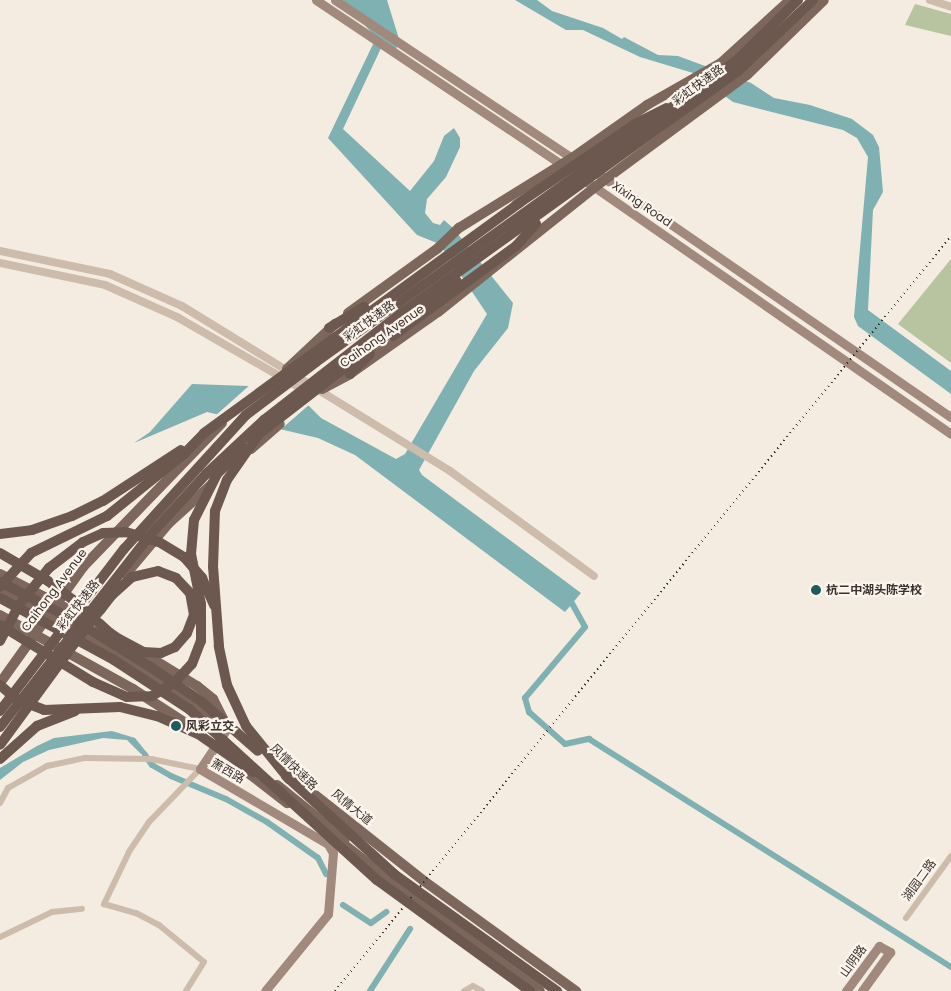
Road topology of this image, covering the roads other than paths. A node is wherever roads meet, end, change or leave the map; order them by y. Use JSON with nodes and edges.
{"nodes":[{"id":1,"x":316,"y":0,"type":"edge"},
{"id":2,"x":335,"y":0,"type":"edge"},
{"id":3,"x":790,"y":0,"type":"edge"},
{"id":4,"x":798,"y":0,"type":"edge"},
{"id":5,"x":813,"y":0,"type":"edge"},
{"id":6,"x":824,"y":0,"type":"edge"},
{"id":7,"x":930,"y":0,"type":"edge"},
{"id":8,"x":951,"y":7,"type":"edge"},
{"id":9,"x":691,"y":94,"type":"junction"},
{"id":10,"x":702,"y":97,"type":"junction"},
{"id":11,"x":572,"y":158,"type":"junction"},
{"id":12,"x":607,"y":178,"type":"junction"},
{"id":13,"x":595,"y":187,"type":"junction"},
{"id":14,"x":521,"y":202,"type":"junction"},
{"id":15,"x":536,"y":224,"type":"junction"},
{"id":16,"x":0,"y":251,"type":"edge"},
{"id":17,"x":0,"y":263,"type":"edge"},
{"id":18,"x":329,"y":328,"type":"junction"},
{"id":19,"x":281,"y":373,"type":"junction"},
{"id":20,"x":350,"y":374,"type":"junction"},
{"id":21,"x":313,"y":395,"type":"junction"},
{"id":22,"x":951,"y":417,"type":"edge"},
{"id":23,"x":204,"y":433,"type":"junction"},
{"id":24,"x":259,"y":434,"type":"junction"},
{"id":25,"x":951,"y":434,"type":"edge"},
{"id":26,"x":0,"y":534,"type":"edge"},
{"id":27,"x":0,"y":554,"type":"edge"},
{"id":28,"x":0,"y":574,"type":"edge"},
{"id":29,"x":594,"y":576,"type":"dead end"},
{"id":30,"x":0,"y":582,"type":"edge"},
{"id":31,"x":0,"y":588,"type":"edge"},
{"id":32,"x":0,"y":598,"type":"edge"},
{"id":33,"x":58,"y":603,"type":"junction"},
{"id":34,"x":216,"y":613,"type":"junction"},
{"id":35,"x":0,"y":615,"type":"edge"},
{"id":36,"x":48,"y":616,"type":"junction"},
{"id":37,"x":88,"y":620,"type":"junction"},
{"id":38,"x":0,"y":625,"type":"edge"},
{"id":39,"x":78,"y":632,"type":"junction"},
{"id":40,"x":36,"y":634,"type":"junction"},
{"id":41,"x":0,"y":641,"type":"edge"},
{"id":42,"x":65,"y":650,"type":"junction"},
{"id":43,"x":150,"y":657,"type":"junction"},
{"id":44,"x":156,"y":681,"type":"junction"},
{"id":45,"x":0,"y":684,"type":"edge"},
{"id":46,"x":82,"y":709,"type":"junction"},
{"id":47,"x":0,"y":711,"type":"edge"},
{"id":48,"x":228,"y":727,"type":"junction"},
{"id":49,"x":0,"y":728,"type":"edge"},
{"id":50,"x":0,"y":737,"type":"edge"},
{"id":51,"x":217,"y":744,"type":"junction"},
{"id":52,"x":0,"y":745,"type":"edge"},
{"id":53,"x":0,"y":759,"type":"edge"},
{"id":54,"x":200,"y":769,"type":"junction"},
{"id":55,"x":289,"y":779,"type":"junction"},
{"id":56,"x":0,"y":803,"type":"edge"},
{"id":57,"x":324,"y":833,"type":"junction"},
{"id":58,"x":950,"y":860,"type":"edge"},
{"id":59,"x":82,"y":909,"type":"dead end"},
{"id":60,"x":906,"y":918,"type":"dead end"},
{"id":61,"x":0,"y":937,"type":"edge"},
{"id":62,"x":186,"y":991,"type":"edge"},
{"id":63,"x":265,"y":991,"type":"edge"},
{"id":64,"x":464,"y":991,"type":"edge"},
{"id":65,"x":482,"y":991,"type":"edge"},
{"id":66,"x":530,"y":991,"type":"edge"},
{"id":67,"x":540,"y":991,"type":"edge"},
{"id":68,"x":557,"y":991,"type":"edge"},
{"id":69,"x":576,"y":991,"type":"edge"},
{"id":70,"x":846,"y":991,"type":"edge"},
{"id":71,"x":862,"y":991,"type":"edge"}],
"edges":[{"from":1,"to":13,"type":"main road","name":"Xixing Road"},
{"from":2,"to":11,"type":"main road","name":"Xixing Road"},
{"from":3,"to":11,"type":"main road","name":"Caihong Avenue"},
{"from":4,"to":9,"type":"highway","name":"彩虹快速路","bridge":true},
{"from":5,"to":10,"type":"highway","name":"彩虹快速路","bridge":true},
{"from":6,"to":12,"type":"main road","name":"Caihong Avenue"},
{"from":7,"to":8,"type":"street"},
{"from":9,"to":14,"type":"highway","bridge":true},
{"from":9,"to":47,"type":"highway","name":"彩虹快速路","bridge":true},
{"from":10,"to":15,"type":"highway","bridge":true},
{"from":10,"to":49,"type":"highway","name":"彩虹快速路","bridge":true},
{"from":11,"to":12,"type":"main road","name":"Xixing Road"},
{"from":11,"to":18,"type":"main road","name":"Caihong Avenue"},
{"from":12,"to":13,"type":"main road","name":"Caihong Avenue"},
{"from":12,"to":22,"type":"main road","name":"Xixing Road"},
{"from":13,"to":20,"type":"main road","name":"Caihong Avenue"},
{"from":13,"to":25,"type":"main road","name":"Xixing Road"},
{"from":14,"to":18,"type":"highway","bridge":true},
{"from":14,"to":23,"type":"highway","bridge":true},
{"from":15,"to":20,"type":"highway"},
{"from":15,"to":24,"type":"highway","bridge":true},
{"from":16,"to":19,"type":"street"},
{"from":17,"to":19,"type":"street"},
{"from":18,"to":19,"type":"main road","name":"Caihong Avenue"},
{"from":19,"to":21,"type":"street"},
{"from":19,"to":33,"type":"main road","name":"Caihong Avenue","bridge":true},
{"from":20,"to":21,"type":"main road","name":"Caihong Avenue"},
{"from":21,"to":29,"type":"street"},
{"from":21,"to":37,"type":"main road","name":"Caihong Avenue","bridge":true},
{"from":23,"to":26,"type":"highway","bridge":true},
{"from":23,"to":31,"type":"highway","bridge":true},
{"from":24,"to":34,"type":"highway","bridge":true},
{"from":24,"to":38,"type":"highway","bridge":true},
{"from":27,"to":52,"type":"highway","bridge":true},
{"from":28,"to":33,"type":"main road"},
{"from":30,"to":55,"type":"highway","name":"风情快速路","bridge":true},
{"from":31,"to":36,"type":"main road","name":"风情大道"},
{"from":32,"to":57,"type":"highway","bridge":true},
{"from":33,"to":36,"type":"main road","name":"Caihong Avenue"},
{"from":33,"to":37,"type":"main road"},
{"from":34,"to":41,"type":"highway","bridge":true},
{"from":34,"to":55,"type":"highway","bridge":true},
{"from":35,"to":40,"type":"main road"},
{"from":36,"to":39,"type":"main road","name":"风情大道"},
{"from":36,"to":40,"type":"main road","name":"Caihong Avenue"},
{"from":37,"to":39,"type":"main road","name":"Caihong Avenue"},
{"from":37,"to":43,"type":"main road"},
{"from":39,"to":42,"type":"main road","name":"Caihong Avenue"},
{"from":39,"to":44,"type":"main road","name":"风情大道"},
{"from":40,"to":42,"type":"main road"},
{"from":40,"to":45,"type":"main road","name":"Caihong Avenue"},
{"from":42,"to":50,"type":"main road","name":"Caihong Avenue"},
{"from":42,"to":51,"type":"main road"},
{"from":43,"to":44,"type":"main road"},
{"from":43,"to":48,"type":"main road"},
{"from":44,"to":48,"type":"main road","name":"风情大道"},
{"from":45,"to":46,"type":"highway","bridge":true},
{"from":46,"to":53,"type":"highway"},
{"from":46,"to":57,"type":"highway","bridge":true},
{"from":48,"to":51,"type":"main road","name":"萧西路"},
{"from":48,"to":69,"type":"main road","name":"风情大道"},
{"from":51,"to":54,"type":"main road","name":"萧西路"},
{"from":51,"to":67,"type":"main road"},
{"from":54,"to":56,"type":"street"},
{"from":54,"to":62,"type":"street"},
{"from":54,"to":63,"type":"main road","name":"萧西路"},
{"from":55,"to":68,"type":"highway","name":"风情快速路","bridge":true},
{"from":57,"to":66,"type":"highway","bridge":true},
{"from":58,"to":60,"type":"street","name":"湖园二路"},
{"from":59,"to":61,"type":"street"},
{"from":64,"to":65,"type":"street"},
{"from":70,"to":71,"type":"main road","name":"山阴路"}]}
